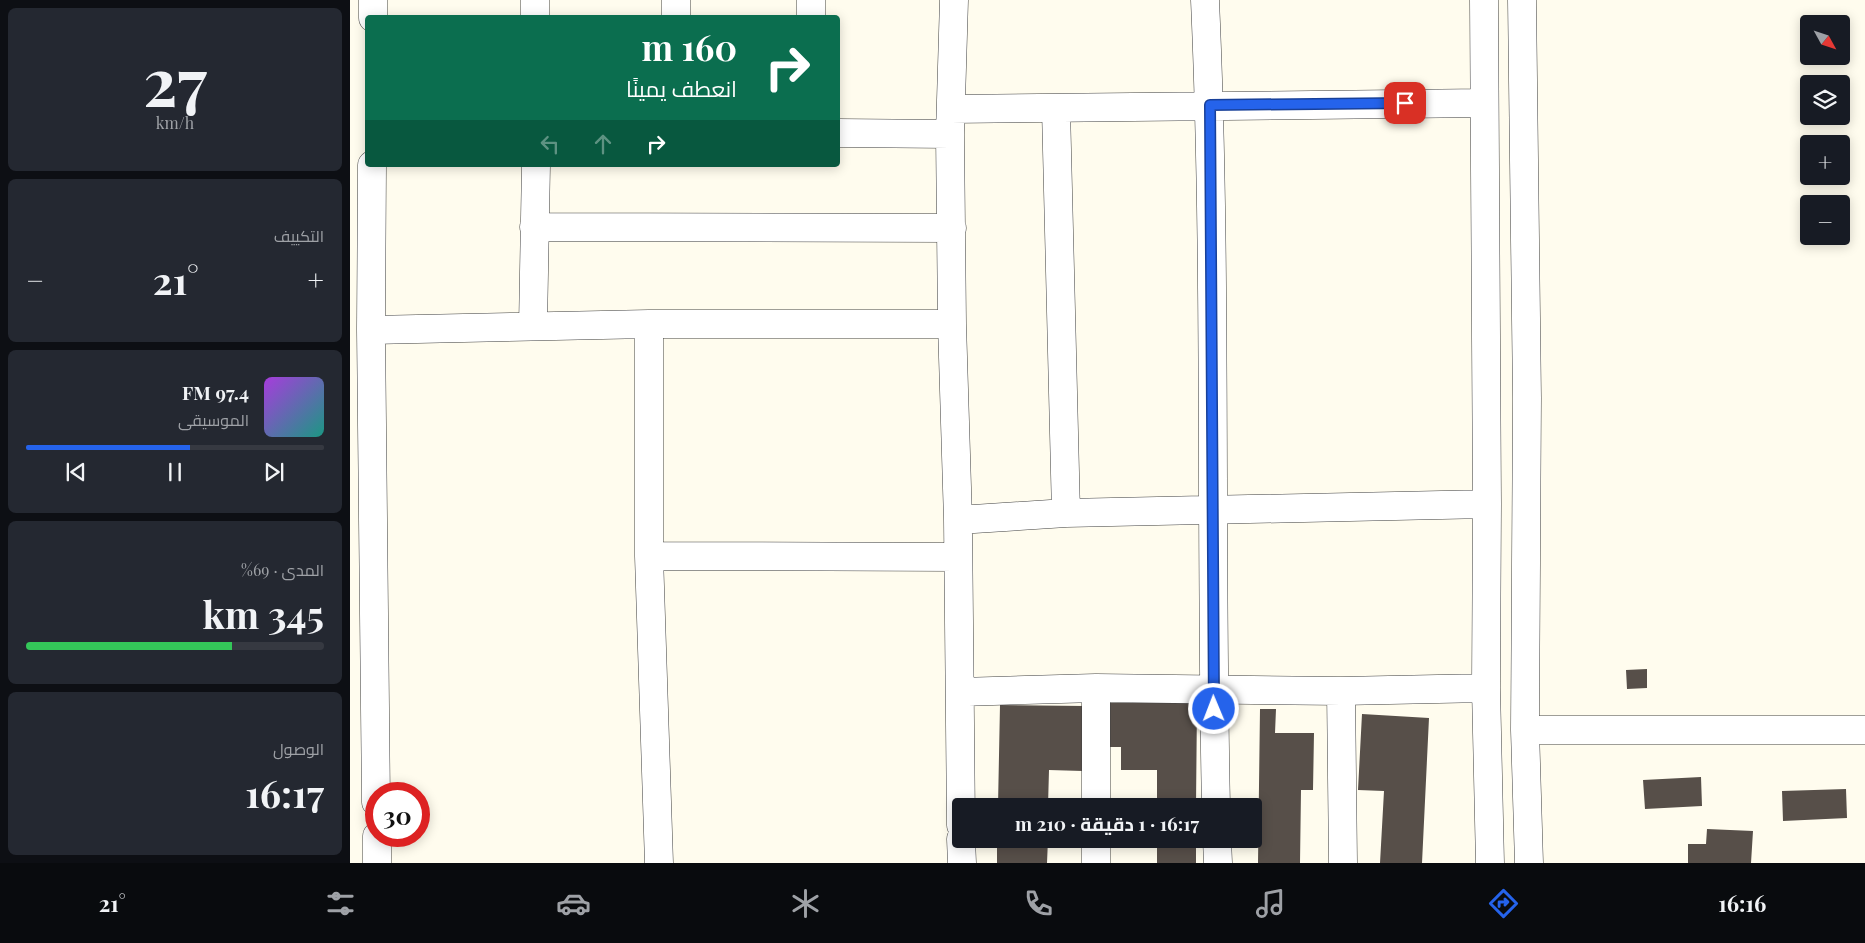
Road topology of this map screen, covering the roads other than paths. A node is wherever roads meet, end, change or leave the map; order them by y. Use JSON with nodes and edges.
{"nodes":[{"id":1,"x":373,"y":0,"type":"edge"},
{"id":2,"x":535,"y":0,"type":"edge"},
{"id":3,"x":676,"y":0,"type":"edge"},
{"id":4,"x":811,"y":0,"type":"edge"},
{"id":5,"x":954,"y":0,"type":"edge"},
{"id":6,"x":1205,"y":0,"type":"edge"},
{"id":7,"x":1484,"y":0,"type":"edge"},
{"id":8,"x":1522,"y":0,"type":"edge"},
{"id":9,"x":373,"y":15,"type":"edge"},
{"id":10,"x":535,"y":15,"type":"edge"},
{"id":11,"x":676,"y":15,"type":"edge"},
{"id":12,"x":811,"y":15,"type":"edge"},
{"id":13,"x":1483,"y":102,"type":"junction"},
{"id":14,"x":1210,"y":105,"type":"junction"},
{"id":15,"x":1056,"y":109,"type":"junction"},
{"id":16,"x":951,"y":121,"type":"junction"},
{"id":17,"x":840,"y":134,"type":"edge"},
{"id":18,"x":372,"y":167,"type":"edge"},
{"id":19,"x":536,"y":167,"type":"edge"},
{"id":20,"x":534,"y":227,"type":"junction"},
{"id":21,"x":952,"y":228,"type":"junction"},
{"id":22,"x":649,"y":324,"type":"junction"},
{"id":23,"x":952,"y":324,"type":"junction"},
{"id":24,"x":533,"y":326,"type":"junction"},
{"id":25,"x":371,"y":330,"type":"junction"},
{"id":26,"x":1487,"y":504,"type":"junction"},
{"id":27,"x":1214,"y":510,"type":"junction"},
{"id":28,"x":1066,"y":513,"type":"junction"},
{"id":29,"x":958,"y":520,"type":"junction"},
{"id":30,"x":649,"y":556,"type":"junction"},
{"id":31,"x":958,"y":557,"type":"junction"},
{"id":32,"x":1096,"y":688,"type":"junction"},
{"id":33,"x":1486,"y":688,"type":"junction"},
{"id":34,"x":1214,"y":690,"type":"junction"},
{"id":35,"x":1341,"y":691,"type":"junction"},
{"id":36,"x":960,"y":692,"type":"junction"},
{"id":37,"x":1524,"y":730,"type":"junction"},
{"id":38,"x":1865,"y":730,"type":"edge"},
{"id":39,"x":376,"y":782,"type":"edge"},
{"id":40,"x":961,"y":798,"type":"edge"},
{"id":41,"x":1096,"y":798,"type":"edge"},
{"id":42,"x":1216,"y":798,"type":"edge"},
{"id":43,"x":377,"y":847,"type":"edge"},
{"id":44,"x":961,"y":848,"type":"edge"},
{"id":45,"x":1096,"y":848,"type":"edge"},
{"id":46,"x":1217,"y":848,"type":"edge"},
{"id":47,"x":377,"y":863,"type":"edge"},
{"id":48,"x":659,"y":863,"type":"edge"},
{"id":49,"x":962,"y":863,"type":"edge"},
{"id":50,"x":1096,"y":863,"type":"edge"},
{"id":51,"x":1218,"y":863,"type":"edge"},
{"id":52,"x":1343,"y":863,"type":"edge"},
{"id":53,"x":1490,"y":863,"type":"edge"},
{"id":54,"x":1529,"y":863,"type":"edge"}],
"edges":[{"from":1,"to":9,"type":"street"},
{"from":2,"to":10,"type":"street"},
{"from":3,"to":11,"type":"street"},
{"from":4,"to":12,"type":"street"},
{"from":5,"to":16,"type":"street"},
{"from":6,"to":14,"type":"street"},
{"from":7,"to":13,"type":"street"},
{"from":8,"to":37,"type":"street"},
{"from":13,"to":14,"type":"street"},
{"from":13,"to":26,"type":"street"},
{"from":14,"to":15,"type":"street"},
{"from":14,"to":27,"type":"street"},
{"from":15,"to":16,"type":"street"},
{"from":15,"to":28,"type":"street"},
{"from":16,"to":17,"type":"street"},
{"from":16,"to":21,"type":"street"},
{"from":18,"to":25,"type":"street"},
{"from":19,"to":20,"type":"street"},
{"from":20,"to":21,"type":"street"},
{"from":20,"to":24,"type":"street"},
{"from":21,"to":23,"type":"street"},
{"from":22,"to":23,"type":"street"},
{"from":22,"to":24,"type":"street"},
{"from":22,"to":30,"type":"street"},
{"from":23,"to":29,"type":"street"},
{"from":24,"to":25,"type":"street"},
{"from":25,"to":39,"type":"street"},
{"from":26,"to":27,"type":"street"},
{"from":26,"to":33,"type":"street"},
{"from":27,"to":28,"type":"street"},
{"from":27,"to":34,"type":"street"},
{"from":28,"to":29,"type":"street"},
{"from":29,"to":31,"type":"street"},
{"from":30,"to":31,"type":"street"},
{"from":30,"to":48,"type":"street"},
{"from":31,"to":36,"type":"street"},
{"from":32,"to":34,"type":"street"},
{"from":32,"to":36,"type":"street"},
{"from":32,"to":41,"type":"street"},
{"from":33,"to":35,"type":"street"},
{"from":33,"to":53,"type":"street"},
{"from":34,"to":35,"type":"street"},
{"from":34,"to":42,"type":"street"},
{"from":35,"to":52,"type":"street"},
{"from":36,"to":40,"type":"street"},
{"from":37,"to":38,"type":"street"},
{"from":37,"to":54,"type":"street"},
{"from":43,"to":47,"type":"street"},
{"from":44,"to":49,"type":"street"},
{"from":45,"to":50,"type":"street"},
{"from":46,"to":51,"type":"street"}]}
